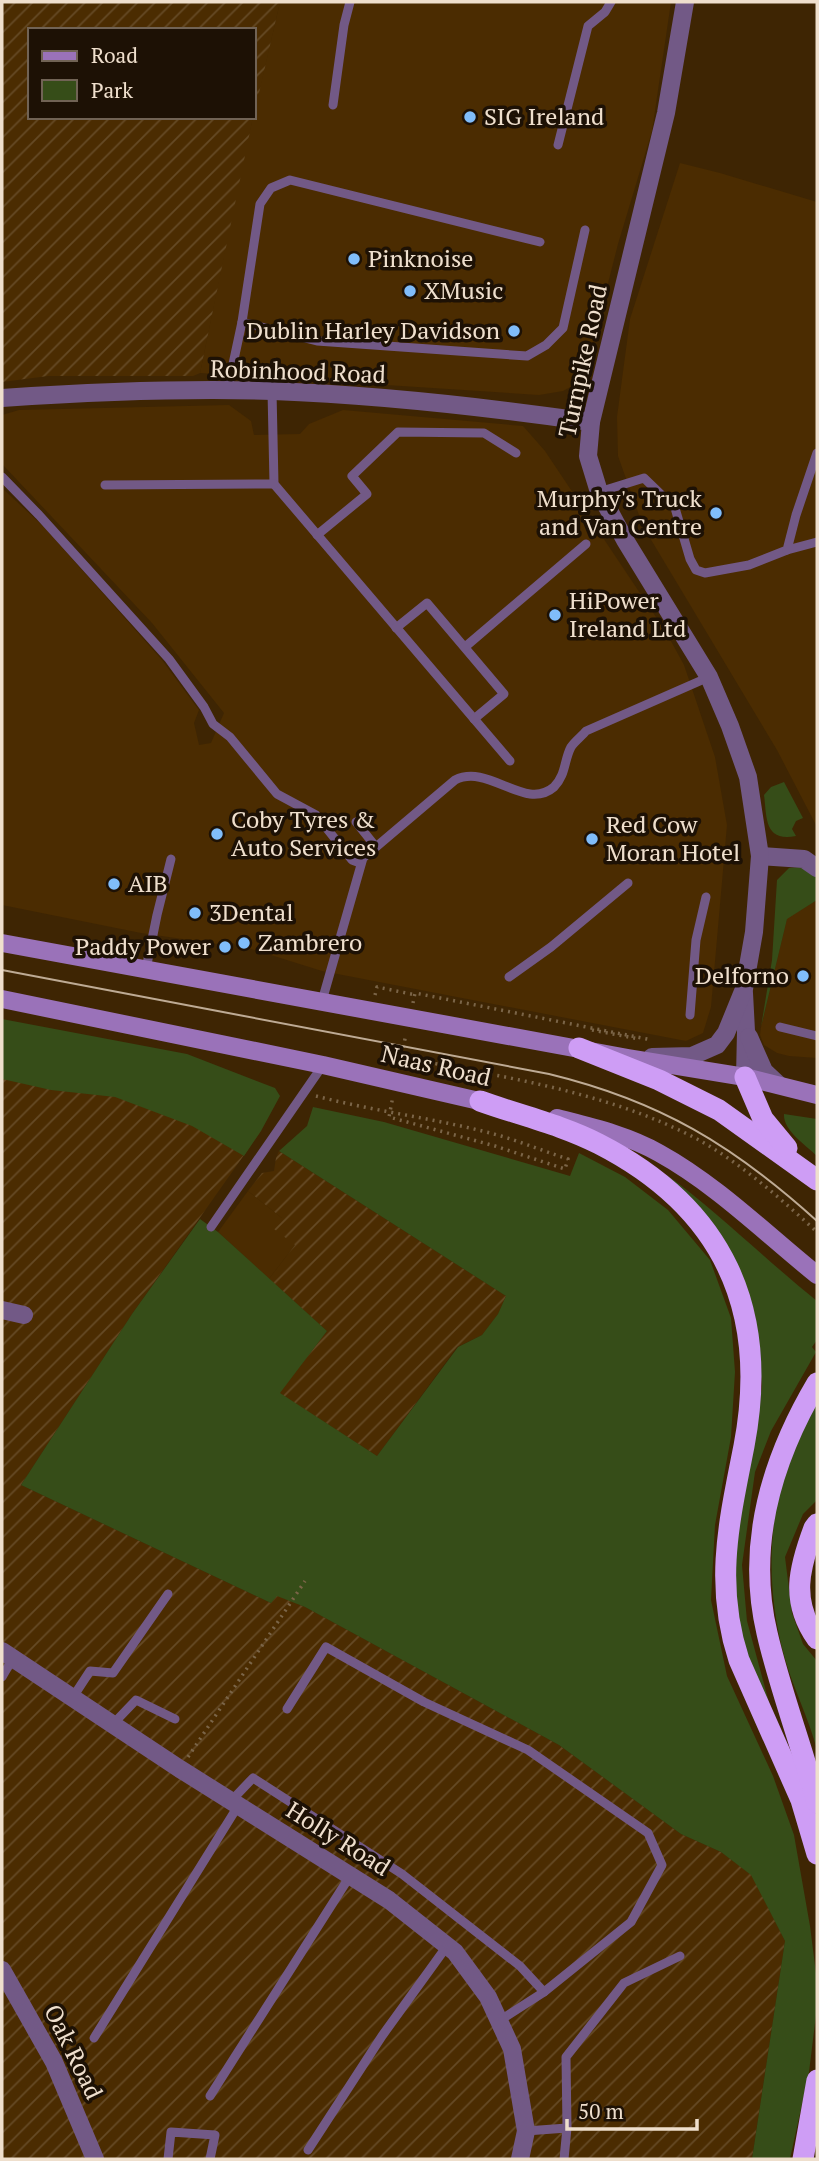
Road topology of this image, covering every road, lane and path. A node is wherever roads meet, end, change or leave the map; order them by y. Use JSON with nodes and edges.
{"nodes":[{"id":1,"x":350,"y":2,"type":"edge"},
{"id":2,"x":611,"y":2,"type":"edge"},
{"id":3,"x":685,"y":2,"type":"edge"},
{"id":4,"x":333,"y":105,"type":"dead end"},
{"id":5,"x":558,"y":145,"type":"dead end"},
{"id":6,"x":585,"y":230,"type":"dead end"},
{"id":7,"x":540,"y":242,"type":"dead end"},
{"id":8,"x":242,"y":322,"type":"junction"},
{"id":9,"x":226,"y":391,"type":"junction"},
{"id":10,"x":272,"y":391,"type":"junction"},
{"id":11,"x":2,"y":398,"type":"edge"},
{"id":12,"x":591,"y":422,"type":"junction"},
{"id":13,"x":516,"y":453,"type":"dead end"},
{"id":14,"x":817,"y":453,"type":"edge"},
{"id":15,"x":2,"y":477,"type":"edge"},
{"id":16,"x":274,"y":484,"type":"junction"},
{"id":17,"x":105,"y":485,"type":"dead end"},
{"id":18,"x":599,"y":492,"type":"junction"},
{"id":19,"x":317,"y":535,"type":"junction"},
{"id":20,"x":817,"y":542,"type":"edge"},
{"id":21,"x":586,"y":544,"type":"dead end"},
{"id":22,"x":787,"y":550,"type":"junction"},
{"id":23,"x":396,"y":628,"type":"junction"},
{"id":24,"x":465,"y":647,"type":"junction"},
{"id":25,"x":709,"y":677,"type":"junction"},
{"id":26,"x":474,"y":719,"type":"junction"},
{"id":27,"x":510,"y":761,"type":"dead end"},
{"id":28,"x":356,"y":822,"type":"dead end"},
{"id":29,"x":376,"y":846,"type":"junction"},
{"id":30,"x":760,"y":856,"type":"junction"},
{"id":31,"x":172,"y":859,"type":"dead end"},
{"id":32,"x":360,"y":863,"type":"junction"},
{"id":33,"x":817,"y":868,"type":"edge"},
{"id":34,"x":628,"y":883,"type":"dead end"},
{"id":35,"x":706,"y":897,"type":"dead end"},
{"id":36,"x":2,"y":943,"type":"edge"},
{"id":37,"x":146,"y":969,"type":"junction"},
{"id":38,"x":509,"y":977,"type":"dead end"},
{"id":39,"x":744,"y":989,"type":"junction"},
{"id":40,"x":2,"y":999,"type":"edge"},
{"id":41,"x":322,"y":1001,"type":"junction"},
{"id":42,"x":412,"y":1006,"type":"dead end"},
{"id":43,"x":371,"y":1011,"type":"junction"},
{"id":44,"x":690,"y":1016,"type":"dead end"},
{"id":45,"x":780,"y":1027,"type":"dead end"},
{"id":46,"x":746,"y":1031,"type":"junction"},
{"id":47,"x":407,"y":1032,"type":"dead end"},
{"id":48,"x":817,"y":1036,"type":"edge"},
{"id":49,"x":579,"y":1048,"type":"junction"},
{"id":50,"x":401,"y":1057,"type":"junction"},
{"id":51,"x":628,"y":1058,"type":"junction"},
{"id":52,"x":323,"y":1065,"type":"junction"},
{"id":53,"x":399,"y":1069,"type":"dead end"},
{"id":54,"x":745,"y":1077,"type":"junction"},
{"id":55,"x":817,"y":1082,"type":"edge"},
{"id":56,"x":786,"y":1087,"type":"junction"},
{"id":57,"x":304,"y":1093,"type":"junction"},
{"id":58,"x":394,"y":1093,"type":"dead end"},
{"id":59,"x":817,"y":1096,"type":"edge"},
{"id":60,"x":480,"y":1101,"type":"junction"},
{"id":61,"x":812,"y":1175,"type":"edge"},
{"id":62,"x":211,"y":1227,"type":"dead end"},
{"id":63,"x":817,"y":1232,"type":"edge"},
{"id":64,"x":817,"y":1275,"type":"edge"},
{"id":65,"x":2,"y":1310,"type":"edge"},
{"id":66,"x":24,"y":1315,"type":"dead end"},
{"id":67,"x":817,"y":1383,"type":"edge"},
{"id":68,"x":817,"y":1524,"type":"edge"},
{"id":69,"x":305,"y":1581,"type":"dead end"},
{"id":70,"x":168,"y":1594,"type":"dead end"},
{"id":71,"x":817,"y":1639,"type":"edge"},
{"id":72,"x":7,"y":1654,"type":"edge"},
{"id":73,"x":2,"y":1677,"type":"edge"},
{"id":74,"x":73,"y":1698,"type":"junction"},
{"id":75,"x":288,"y":1709,"type":"dead end"},
{"id":76,"x":175,"y":1719,"type":"dead end"},
{"id":77,"x":113,"y":1724,"type":"junction"},
{"id":78,"x":180,"y":1769,"type":"junction"},
{"id":79,"x":817,"y":1802,"type":"edge"},
{"id":80,"x":234,"y":1803,"type":"junction"},
{"id":81,"x":817,"y":1854,"type":"edge"},
{"id":82,"x":351,"y":1876,"type":"junction"},
{"id":83,"x":447,"y":1946,"type":"junction"},
{"id":84,"x":680,"y":1956,"type":"dead end"},
{"id":85,"x":2,"y":1970,"type":"edge"},
{"id":86,"x":544,"y":1992,"type":"junction"},
{"id":87,"x":499,"y":2021,"type":"junction"},
{"id":88,"x":94,"y":2038,"type":"dead end"},
{"id":89,"x":817,"y":2080,"type":"edge"},
{"id":90,"x":211,"y":2096,"type":"dead end"},
{"id":91,"x":567,"y":2128,"type":"junction"},
{"id":92,"x":526,"y":2131,"type":"junction"},
{"id":93,"x":308,"y":2150,"type":"dead end"},
{"id":94,"x":95,"y":2159,"type":"edge"},
{"id":95,"x":168,"y":2159,"type":"edge"},
{"id":96,"x":210,"y":2159,"type":"edge"},
{"id":97,"x":520,"y":2159,"type":"edge"},
{"id":98,"x":564,"y":2159,"type":"edge"},
{"id":99,"x":803,"y":2159,"type":"edge"}],
"edges":[{"from":1,"to":4,"type":"lane"},
{"from":2,"to":5,"type":"lane"},
{"from":3,"to":12,"type":"street","name":"Turnpike Road"},
{"from":6,"to":8,"type":"lane"},
{"from":7,"to":8,"type":"lane"},
{"from":8,"to":9,"type":"lane"},
{"from":9,"to":10,"type":"street","name":"Robinhood Road"},
{"from":9,"to":11,"type":"street","name":"Robinhood Road"},
{"from":10,"to":12,"type":"street","name":"Robinhood Road"},
{"from":10,"to":16,"type":"lane"},
{"from":12,"to":18,"type":"street","name":"Turnpike Road"},
{"from":13,"to":19,"type":"lane"},
{"from":14,"to":22,"type":"lane"},
{"from":15,"to":32,"type":"lane"},
{"from":16,"to":17,"type":"lane"},
{"from":16,"to":19,"type":"lane"},
{"from":18,"to":22,"type":"lane"},
{"from":18,"to":25,"type":"street","name":"Turnpike Road"},
{"from":19,"to":23,"type":"lane"},
{"from":20,"to":22,"type":"lane"},
{"from":21,"to":24,"type":"lane"},
{"from":23,"to":24,"type":"lane"},
{"from":23,"to":26,"type":"lane"},
{"from":24,"to":26,"type":"lane"},
{"from":25,"to":29,"type":"lane"},
{"from":25,"to":30,"type":"street","name":"Turnpike Road"},
{"from":26,"to":27,"type":"lane"},
{"from":28,"to":29,"type":"lane"},
{"from":29,"to":32,"type":"lane"},
{"from":30,"to":33,"type":"street"},
{"from":30,"to":39,"type":"street","name":"Turnpike Road"},
{"from":31,"to":37,"type":"lane"},
{"from":32,"to":41,"type":"lane"},
{"from":34,"to":38,"type":"lane"},
{"from":35,"to":44,"type":"lane"},
{"from":36,"to":37,"type":"main road","name":"Naas Road"},
{"from":37,"to":41,"type":"main road","name":"Naas Road"},
{"from":39,"to":46,"type":"street"},
{"from":39,"to":51,"type":"street"},
{"from":40,"to":52,"type":"main road","name":"Naas Road"},
{"from":41,"to":43,"type":"main road","name":"Naas Road"},
{"from":42,"to":43,"type":"path"},
{"from":43,"to":49,"type":"main road","name":"Naas Road"},
{"from":45,"to":48,"type":"lane"},
{"from":46,"to":54,"type":"street"},
{"from":46,"to":56,"type":"street"},
{"from":47,"to":50,"type":"path"},
{"from":49,"to":51,"type":"main road","name":"Naas Road"},
{"from":49,"to":61,"type":"highway"},
{"from":50,"to":53,"type":"path"},
{"from":50,"to":63,"type":"path"},
{"from":51,"to":54,"type":"main road","name":"Naas Road"},
{"from":52,"to":57,"type":"lane"},
{"from":52,"to":60,"type":"main road","name":"Naas Road"},
{"from":54,"to":56,"type":"main road","name":"Naas Road"},
{"from":54,"to":61,"type":"highway"},
{"from":55,"to":56,"type":"main road"},
{"from":56,"to":59,"type":"main road","name":"Naas Road"},
{"from":57,"to":58,"type":"path"},
{"from":57,"to":62,"type":"lane"},
{"from":60,"to":64,"type":"main road","name":"Naas Road"},
{"from":60,"to":81,"type":"highway"},
{"from":65,"to":66,"type":"street"},
{"from":67,"to":79,"type":"highway"},
{"from":68,"to":71,"type":"highway"},
{"from":69,"to":78,"type":"path"},
{"from":70,"to":74,"type":"lane"},
{"from":72,"to":73,"type":"lane"},
{"from":72,"to":74,"type":"street","name":"Holly Road"},
{"from":74,"to":77,"type":"street","name":"Holly Road"},
{"from":75,"to":86,"type":"lane"},
{"from":76,"to":77,"type":"lane"},
{"from":77,"to":78,"type":"street","name":"Holly Road"},
{"from":78,"to":80,"type":"street","name":"Holly Road"},
{"from":80,"to":82,"type":"street","name":"Holly Road"},
{"from":80,"to":86,"type":"lane"},
{"from":80,"to":88,"type":"lane"},
{"from":82,"to":83,"type":"street","name":"Holly Road"},
{"from":82,"to":90,"type":"lane"},
{"from":83,"to":87,"type":"street","name":"Holly Road"},
{"from":83,"to":93,"type":"lane"},
{"from":84,"to":91,"type":"lane"},
{"from":85,"to":94,"type":"street","name":"Oak Road"},
{"from":86,"to":87,"type":"lane"},
{"from":87,"to":92,"type":"street","name":"Holly Road"},
{"from":89,"to":99,"type":"highway"},
{"from":91,"to":92,"type":"lane"},
{"from":91,"to":98,"type":"lane"},
{"from":92,"to":97,"type":"street","name":"Holly Road"},
{"from":95,"to":96,"type":"lane"}]}
